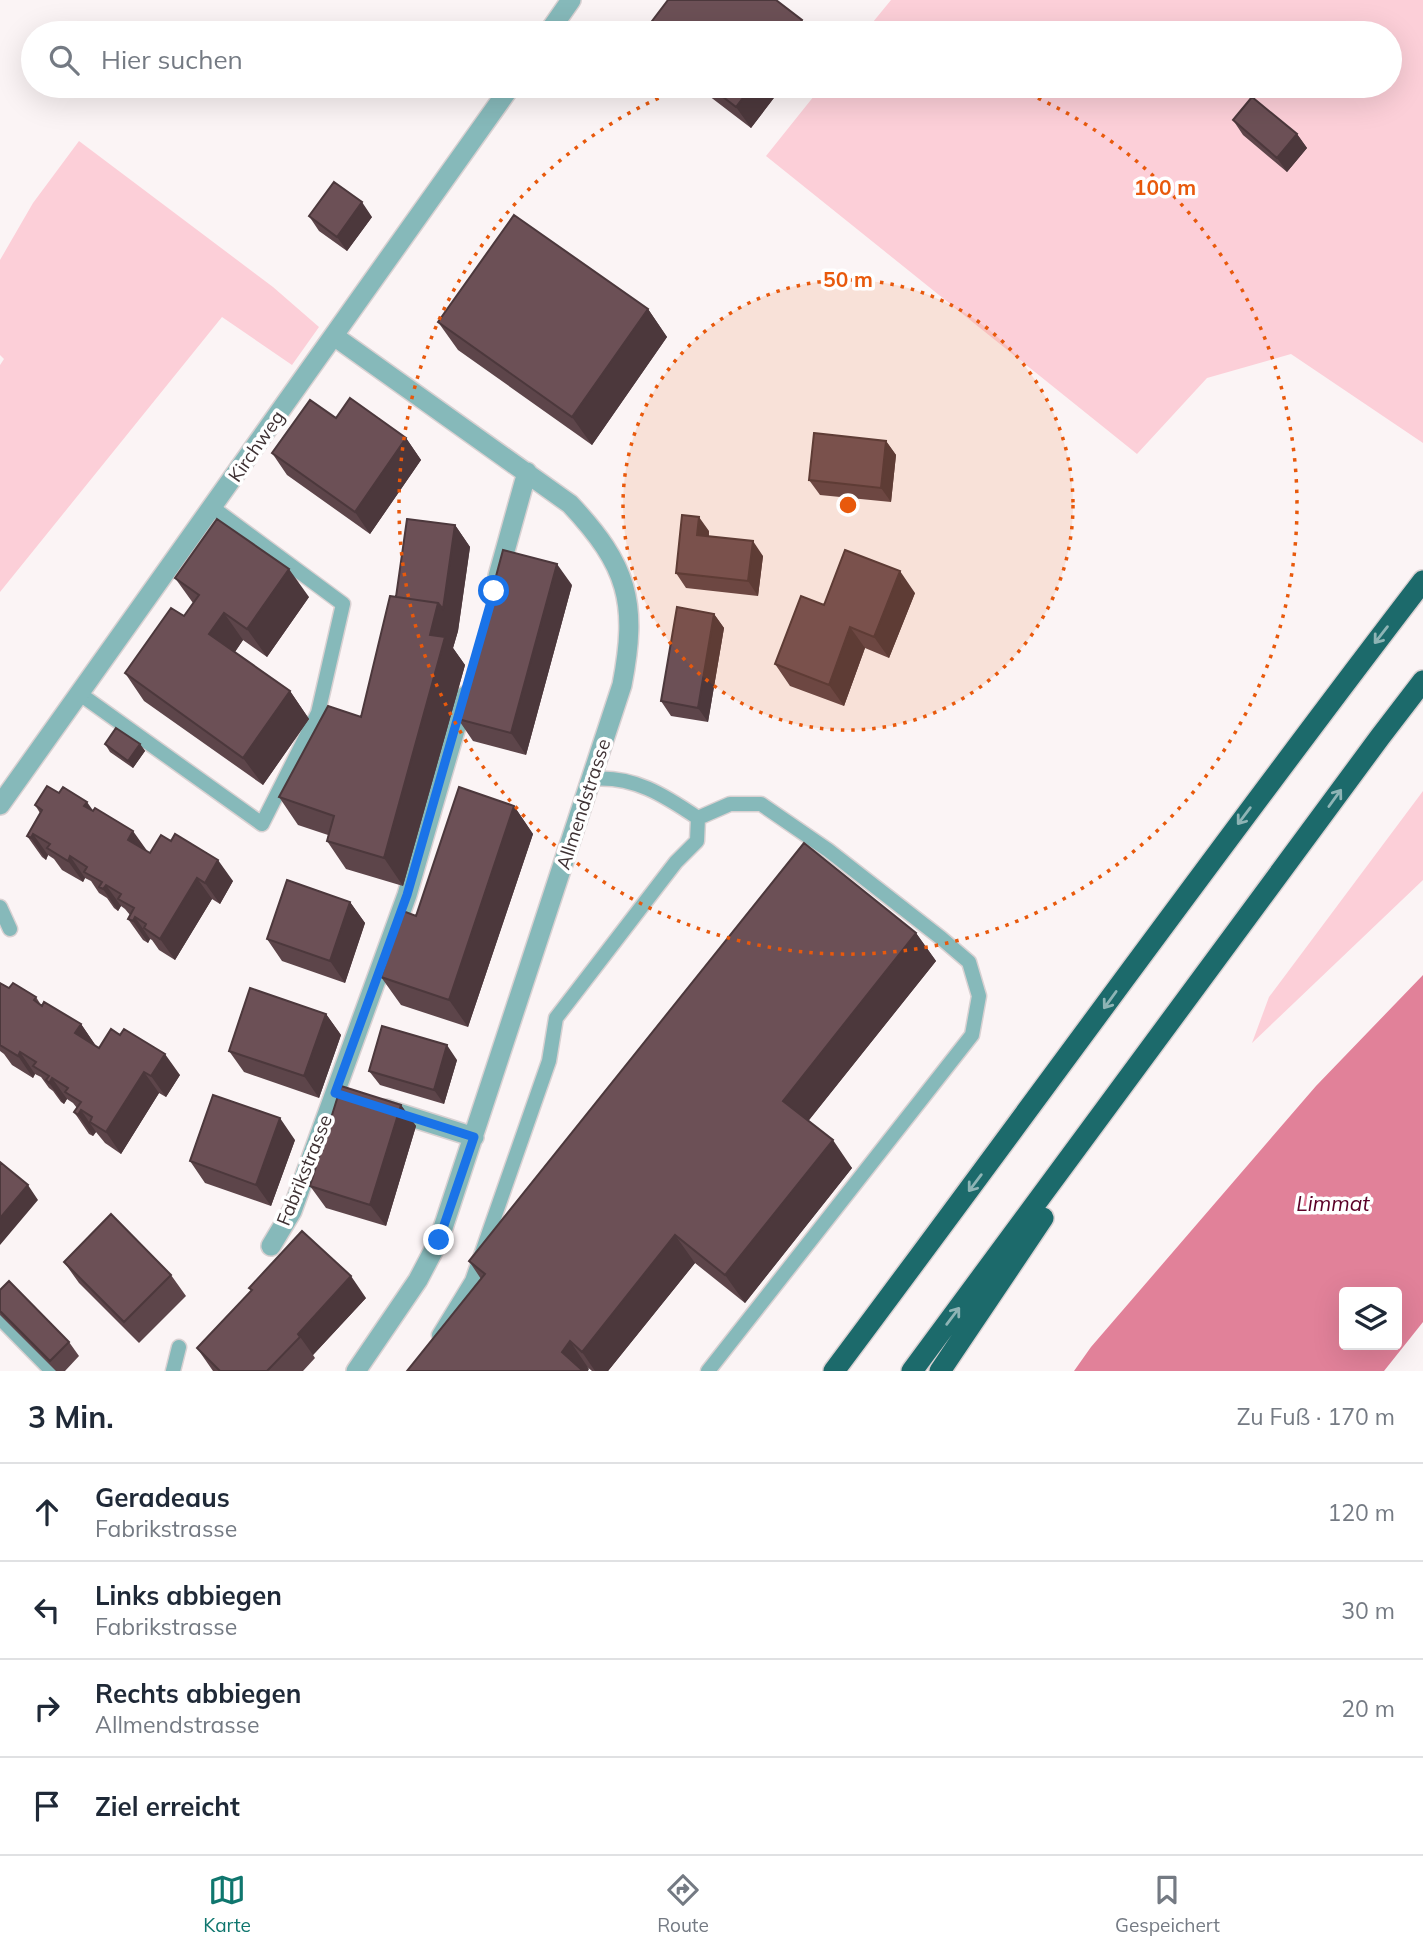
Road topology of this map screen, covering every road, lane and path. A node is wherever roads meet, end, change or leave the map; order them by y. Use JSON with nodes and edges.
{"nodes":[{"id":1,"x":571,"y":0,"type":"edge"},
{"id":2,"x":556,"y":21,"type":"edge"},
{"id":3,"x":503,"y":98,"type":"edge"},
{"id":4,"x":334,"y":336,"type":"junction"},
{"id":5,"x":527,"y":472,"type":"junction"},
{"id":6,"x":213,"y":508,"type":"junction"},
{"id":7,"x":1423,"y":581,"type":"edge"},
{"id":8,"x":494,"y":591,"type":"edge"},
{"id":9,"x":470,"y":676,"type":"edge"},
{"id":10,"x":1423,"y":681,"type":"edge"},
{"id":11,"x":80,"y":694,"type":"junction"},
{"id":12,"x":591,"y":779,"type":"junction"},
{"id":13,"x":0,"y":805,"type":"edge"},
{"id":14,"x":698,"y":818,"type":"junction"},
{"id":15,"x":0,"y":907,"type":"edge"},
{"id":16,"x":10,"y":929,"type":"dead end"},
{"id":17,"x":1236,"y":932,"type":"junction"},
{"id":18,"x":373,"y":1105,"type":"edge"},
{"id":19,"x":474,"y":1137,"type":"junction"},
{"id":20,"x":271,"y":1246,"type":"dead end"},
{"id":21,"x":0,"y":1318,"type":"edge"},
{"id":22,"x":179,"y":1347,"type":"dead end"},
{"id":23,"x":430,"y":1351,"type":"edge"},
{"id":24,"x":52,"y":1371,"type":"edge"},
{"id":25,"x":173,"y":1371,"type":"edge"},
{"id":26,"x":356,"y":1371,"type":"edge"},
{"id":27,"x":708,"y":1371,"type":"edge"},
{"id":28,"x":834,"y":1371,"type":"edge"},
{"id":29,"x":912,"y":1371,"type":"edge"},
{"id":30,"x":940,"y":1371,"type":"edge"}],
"edges":[{"from":1,"to":2,"type":"street"},
{"from":3,"to":4,"type":"street","name":"Kirchweg"},
{"from":4,"to":5,"type":"street","name":"Allmendstrasse"},
{"from":4,"to":6,"type":"street","name":"Kirchweg"},
{"from":5,"to":8,"type":"street"},
{"from":5,"to":12,"type":"street","name":"Allmendstrasse"},
{"from":6,"to":11,"type":"street","name":"Kirchweg"},
{"from":6,"to":11,"type":"lane"},
{"from":7,"to":28,"type":"highway","one_way":true},
{"from":9,"to":20,"type":"street","name":"Fabrikstrasse"},
{"from":17,"to":10,"type":"highway","one_way":true},
{"from":11,"to":13,"type":"street","name":"Kirchweg"},
{"from":12,"to":14,"type":"lane"},
{"from":12,"to":19,"type":"street","name":"Allmendstrasse"},
{"from":14,"to":23,"type":"lane"},
{"from":14,"to":27,"type":"lane"},
{"from":15,"to":16,"type":"lane"},
{"from":29,"to":17,"type":"highway","one_way":true},
{"from":17,"to":30,"type":"highway"},
{"from":18,"to":19,"type":"street"},
{"from":19,"to":26,"type":"street","name":"Allmendstrasse"},
{"from":21,"to":24,"type":"lane"},
{"from":22,"to":25,"type":"lane"}]}
